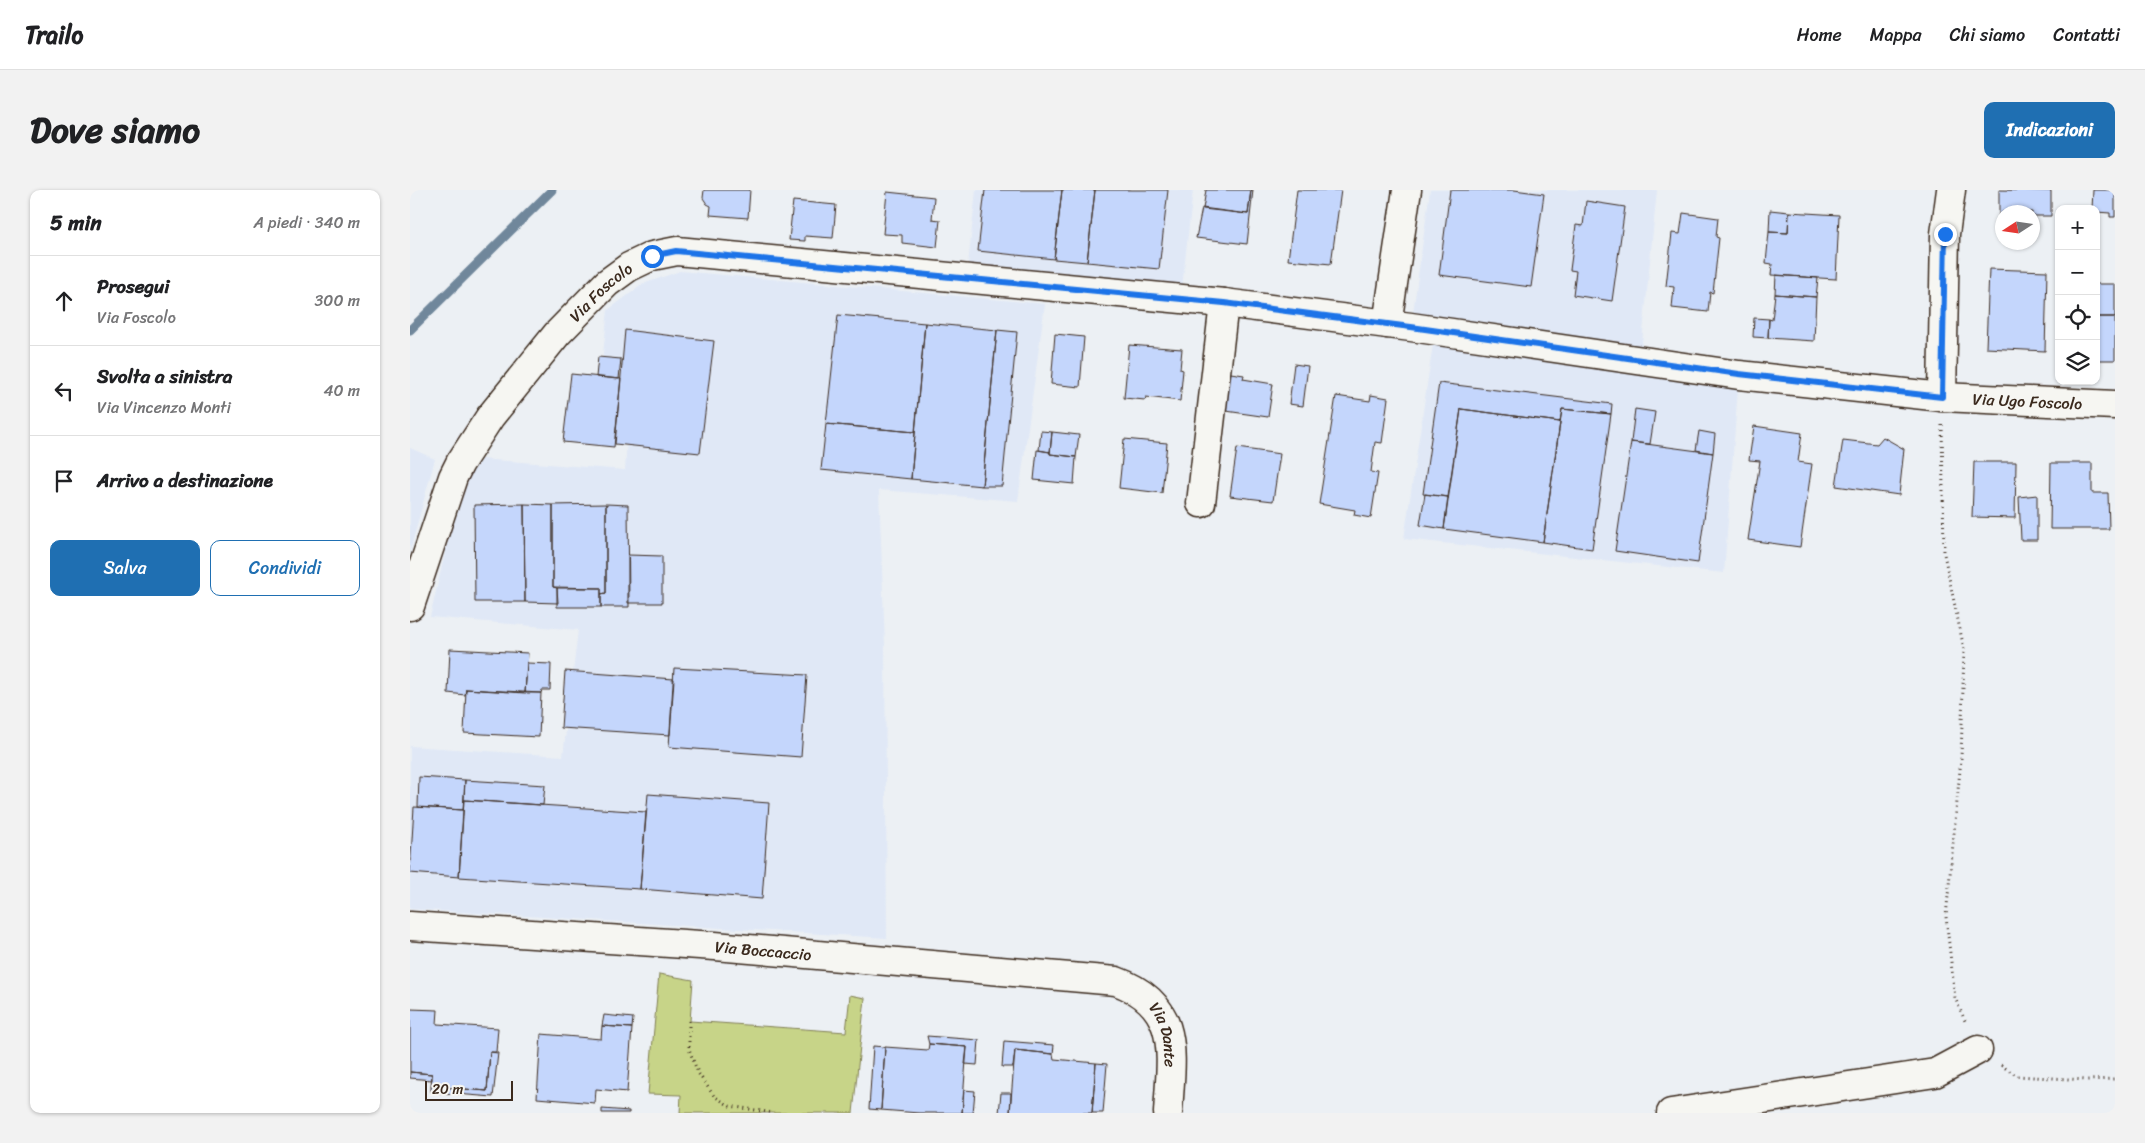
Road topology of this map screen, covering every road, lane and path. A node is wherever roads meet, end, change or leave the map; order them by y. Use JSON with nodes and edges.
{"nodes":[{"id":1,"x":1407,"y":190,"type":"edge"},
{"id":2,"x":1951,"y":190,"type":"edge"},
{"id":3,"x":1224,"y":303,"type":"junction"},
{"id":4,"x":1387,"y":324,"type":"junction"},
{"id":5,"x":1942,"y":397,"type":"junction"},
{"id":6,"x":2115,"y":405,"type":"edge"},
{"id":7,"x":1201,"y":504,"type":"dead end"},
{"id":8,"x":410,"y":606,"type":"edge"},
{"id":9,"x":410,"y":926,"type":"edge"},
{"id":10,"x":1116,"y":981,"type":"joint"},
{"id":11,"x":689,"y":1021,"type":"dead end"},
{"id":12,"x":1978,"y":1050,"type":"junction"},
{"id":13,"x":2115,"y":1080,"type":"edge"},
{"id":14,"x":774,"y":1113,"type":"edge"},
{"id":15,"x":1168,"y":1113,"type":"edge"},
{"id":16,"x":1670,"y":1113,"type":"edge"}],
"edges":[{"from":1,"to":4,"type":"street"},
{"from":2,"to":5,"type":"street"},
{"from":3,"to":4,"type":"street","name":"Via Foscolo"},
{"from":3,"to":7,"type":"street"},
{"from":3,"to":8,"type":"street","name":"Via Foscolo"},
{"from":4,"to":5,"type":"street","name":"Via Foscolo"},
{"from":5,"to":6,"type":"street","name":"Via Ugo Foscolo"},
{"from":5,"to":12,"type":"path"},
{"from":9,"to":10,"type":"street","name":"Via Boccaccio"},
{"from":10,"to":15,"type":"street","name":"Via Dante"},
{"from":11,"to":14,"type":"path"},
{"from":12,"to":13,"type":"path"},
{"from":12,"to":16,"type":"street"}]}
